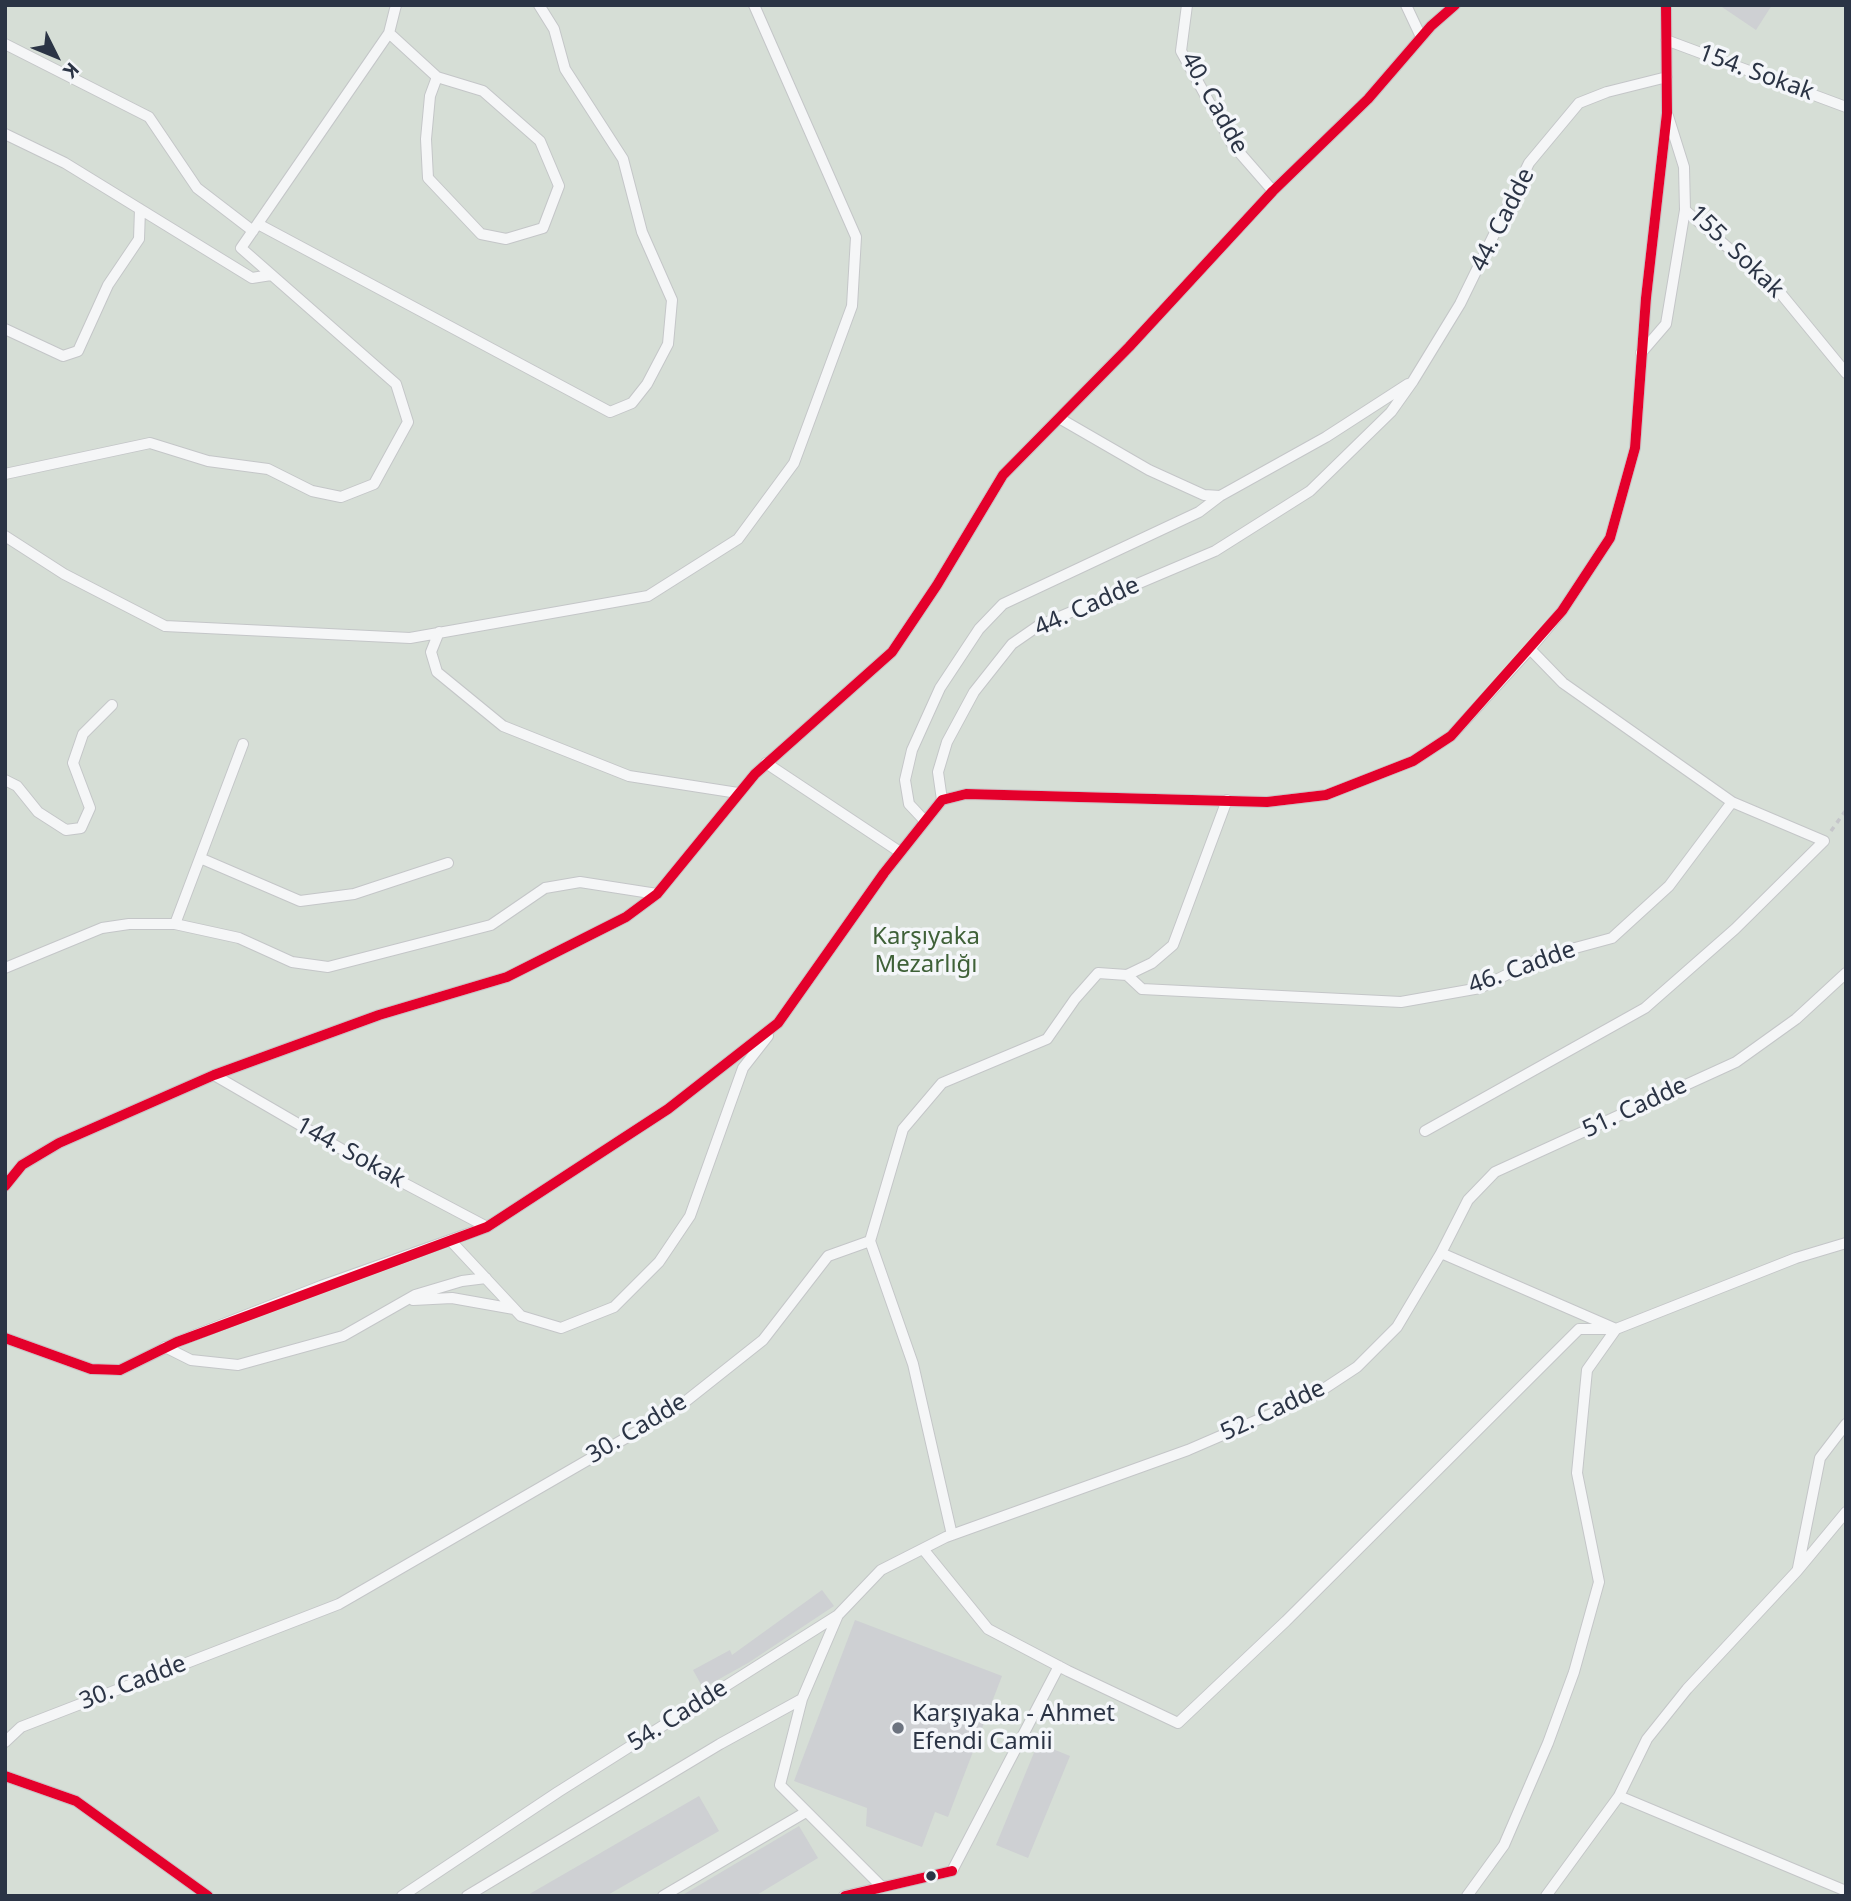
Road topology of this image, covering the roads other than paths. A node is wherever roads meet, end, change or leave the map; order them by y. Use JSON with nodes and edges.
{"nodes":[{"id":1,"x":396,"y":5,"type":"edge"},
{"id":2,"x":539,"y":5,"type":"edge"},
{"id":3,"x":754,"y":5,"type":"edge"},
{"id":4,"x":1187,"y":5,"type":"edge"},
{"id":5,"x":1406,"y":5,"type":"edge"},
{"id":6,"x":1455,"y":5,"type":"edge"},
{"id":7,"x":1666,"y":5,"type":"edge"},
{"id":8,"x":390,"y":33,"type":"junction"},
{"id":9,"x":1421,"y":37,"type":"junction"},
{"id":10,"x":1667,"y":40,"type":"junction"},
{"id":11,"x":5,"y":44,"type":"edge"},
{"id":12,"x":437,"y":77,"type":"junction"},
{"id":13,"x":1667,"y":77,"type":"junction"},
{"id":14,"x":1846,"y":107,"type":"edge"},
{"id":15,"x":1667,"y":113,"type":"junction"},
{"id":16,"x":5,"y":134,"type":"edge"},
{"id":17,"x":1273,"y":191,"type":"junction"},
{"id":18,"x":141,"y":209,"type":"junction"},
{"id":19,"x":1685,"y":210,"type":"junction"},
{"id":20,"x":255,"y":228,"type":"junction"},
{"id":21,"x":271,"y":275,"type":"junction"},
{"id":22,"x":5,"y":329,"type":"edge"},
{"id":23,"x":1642,"y":353,"type":"junction"},
{"id":24,"x":1846,"y":373,"type":"edge"},
{"id":25,"x":1413,"y":381,"type":"junction"},
{"id":26,"x":1059,"y":418,"type":"junction"},
{"id":27,"x":5,"y":474,"type":"edge"},
{"id":28,"x":1220,"y":496,"type":"junction"},
{"id":29,"x":5,"y":537,"type":"edge"},
{"id":30,"x":439,"y":632,"type":"junction"},
{"id":31,"x":1530,"y":649,"type":"junction"},
{"id":32,"x":112,"y":705,"type":"dead end"},
{"id":33,"x":243,"y":744,"type":"dead end"},
{"id":34,"x":766,"y":763,"type":"junction"},
{"id":35,"x":5,"y":780,"type":"edge"},
{"id":36,"x":738,"y":793,"type":"junction"},
{"id":37,"x":942,"y":800,"type":"junction"},
{"id":38,"x":1227,"y":800,"type":"junction"},
{"id":39,"x":1732,"y":802,"type":"junction"},
{"id":40,"x":924,"y":820,"type":"junction"},
{"id":41,"x":900,"y":852,"type":"junction"},
{"id":42,"x":200,"y":858,"type":"junction"},
{"id":43,"x":448,"y":863,"type":"dead end"},
{"id":44,"x":657,"y":894,"type":"junction"},
{"id":45,"x":175,"y":924,"type":"junction"},
{"id":46,"x":5,"y":968,"type":"edge"},
{"id":47,"x":1846,"y":973,"type":"edge"},
{"id":48,"x":1127,"y":975,"type":"junction"},
{"id":49,"x":778,"y":1023,"type":"junction"},
{"id":50,"x":214,"y":1075,"type":"junction"},
{"id":51,"x":1425,"y":1131,"type":"dead end"},
{"id":52,"x":5,"y":1186,"type":"edge"},
{"id":53,"x":487,"y":1227,"type":"junction"},
{"id":54,"x":450,"y":1240,"type":"junction"},
{"id":55,"x":870,"y":1241,"type":"junction"},
{"id":56,"x":1846,"y":1243,"type":"edge"},
{"id":57,"x":1441,"y":1253,"type":"junction"},
{"id":58,"x":486,"y":1278,"type":"junction"},
{"id":59,"x":405,"y":1300,"type":"junction"},
{"id":60,"x":514,"y":1309,"type":"junction"},
{"id":61,"x":1616,"y":1329,"type":"junction"},
{"id":62,"x":5,"y":1338,"type":"edge"},
{"id":63,"x":165,"y":1348,"type":"junction"},
{"id":64,"x":1846,"y":1424,"type":"edge"},
{"id":65,"x":1846,"y":1512,"type":"edge"},
{"id":66,"x":952,"y":1535,"type":"junction"},
{"id":67,"x":923,"y":1549,"type":"junction"},
{"id":68,"x":1797,"y":1571,"type":"junction"},
{"id":69,"x":838,"y":1615,"type":"junction"},
{"id":70,"x":1059,"y":1666,"type":"junction"},
{"id":71,"x":802,"y":1699,"type":"junction"},
{"id":72,"x":5,"y":1742,"type":"edge"},
{"id":73,"x":5,"y":1776,"type":"edge"},
{"id":74,"x":1619,"y":1797,"type":"junction"},
{"id":75,"x":806,"y":1812,"type":"junction"},
{"id":76,"x":882,"y":1887,"type":"junction"},
{"id":77,"x":1846,"y":1891,"type":"edge"},
{"id":78,"x":208,"y":1896,"type":"edge"},
{"id":79,"x":402,"y":1896,"type":"edge"},
{"id":80,"x":467,"y":1896,"type":"edge"},
{"id":81,"x":663,"y":1896,"type":"edge"},
{"id":82,"x":844,"y":1896,"type":"edge"},
{"id":83,"x":1467,"y":1896,"type":"edge"},
{"id":84,"x":1546,"y":1896,"type":"edge"}],
"edges":[{"from":1,"to":8,"type":"lane"},
{"from":2,"to":20,"type":"lane"},
{"from":3,"to":30,"type":"lane"},
{"from":4,"to":17,"type":"lane","name":"40. Cadde"},
{"from":5,"to":9,"type":"lane"},
{"from":6,"to":9,"type":"lane"},
{"from":7,"to":10,"type":"lane"},
{"from":8,"to":12,"type":"lane"},
{"from":8,"to":20,"type":"lane"},
{"from":9,"to":17,"type":"lane"},
{"from":10,"to":13,"type":"lane"},
{"from":10,"to":14,"type":"lane","name":"154. Sokak"},
{"from":11,"to":20,"type":"lane"},
{"from":12,"to":12,"type":"lane"},
{"from":13,"to":15,"type":"lane"},
{"from":13,"to":25,"type":"lane","name":"44. Cadde"},
{"from":15,"to":19,"type":"lane","name":"155. Sokak"},
{"from":15,"to":23,"type":"lane"},
{"from":16,"to":18,"type":"lane"},
{"from":17,"to":26,"type":"lane"},
{"from":18,"to":21,"type":"lane"},
{"from":18,"to":22,"type":"lane"},
{"from":19,"to":23,"type":"lane"},
{"from":19,"to":24,"type":"lane","name":"155. Sokak"},
{"from":20,"to":21,"type":"lane"},
{"from":21,"to":27,"type":"lane"},
{"from":23,"to":31,"type":"lane"},
{"from":25,"to":28,"type":"lane"},
{"from":25,"to":37,"type":"lane","name":"44. Cadde"},
{"from":26,"to":28,"type":"lane"},
{"from":26,"to":34,"type":"lane"},
{"from":28,"to":40,"type":"lane"},
{"from":29,"to":30,"type":"lane"},
{"from":30,"to":36,"type":"lane"},
{"from":31,"to":38,"type":"lane"},
{"from":31,"to":39,"type":"lane"},
{"from":32,"to":35,"type":"lane"},
{"from":33,"to":42,"type":"lane"},
{"from":34,"to":36,"type":"lane"},
{"from":34,"to":41,"type":"lane"},
{"from":36,"to":44,"type":"lane"},
{"from":37,"to":38,"type":"lane"},
{"from":37,"to":40,"type":"lane"},
{"from":38,"to":48,"type":"lane"},
{"from":39,"to":48,"type":"lane","name":"46. Cadde"},
{"from":39,"to":51,"type":"lane"},
{"from":40,"to":41,"type":"lane"},
{"from":41,"to":49,"type":"lane"},
{"from":42,"to":43,"type":"lane"},
{"from":42,"to":45,"type":"lane"},
{"from":44,"to":45,"type":"lane"},
{"from":44,"to":50,"type":"lane"},
{"from":45,"to":46,"type":"lane"},
{"from":47,"to":57,"type":"lane","name":"51. Cadde"},
{"from":48,"to":55,"type":"lane"},
{"from":49,"to":53,"type":"lane"},
{"from":49,"to":60,"type":"lane"},
{"from":50,"to":52,"type":"lane"},
{"from":50,"to":53,"type":"lane","name":"144. Sokak"},
{"from":53,"to":54,"type":"lane"},
{"from":54,"to":58,"type":"lane"},
{"from":54,"to":63,"type":"lane"},
{"from":55,"to":66,"type":"lane"},
{"from":55,"to":72,"type":"lane","name":"30. Cadde"},
{"from":56,"to":61,"type":"lane"},
{"from":57,"to":61,"type":"lane"},
{"from":57,"to":66,"type":"lane","name":"52. Cadde"},
{"from":58,"to":59,"type":"lane"},
{"from":58,"to":60,"type":"lane"},
{"from":59,"to":60,"type":"lane"},
{"from":59,"to":63,"type":"lane"},
{"from":61,"to":70,"type":"lane"},
{"from":61,"to":83,"type":"lane"},
{"from":62,"to":63,"type":"lane"},
{"from":64,"to":68,"type":"lane"},
{"from":65,"to":68,"type":"lane"},
{"from":66,"to":67,"type":"lane","name":"54. Cadde"},
{"from":67,"to":69,"type":"lane","name":"54. Cadde"},
{"from":67,"to":70,"type":"lane"},
{"from":68,"to":74,"type":"lane"},
{"from":69,"to":71,"type":"lane"},
{"from":69,"to":79,"type":"lane","name":"54. Cadde"},
{"from":70,"to":76,"type":"lane"},
{"from":71,"to":75,"type":"lane"},
{"from":71,"to":80,"type":"lane"},
{"from":73,"to":78,"type":"lane"},
{"from":74,"to":77,"type":"lane"},
{"from":74,"to":84,"type":"lane"},
{"from":75,"to":76,"type":"lane"},
{"from":75,"to":81,"type":"lane"},
{"from":76,"to":82,"type":"lane"}]}
